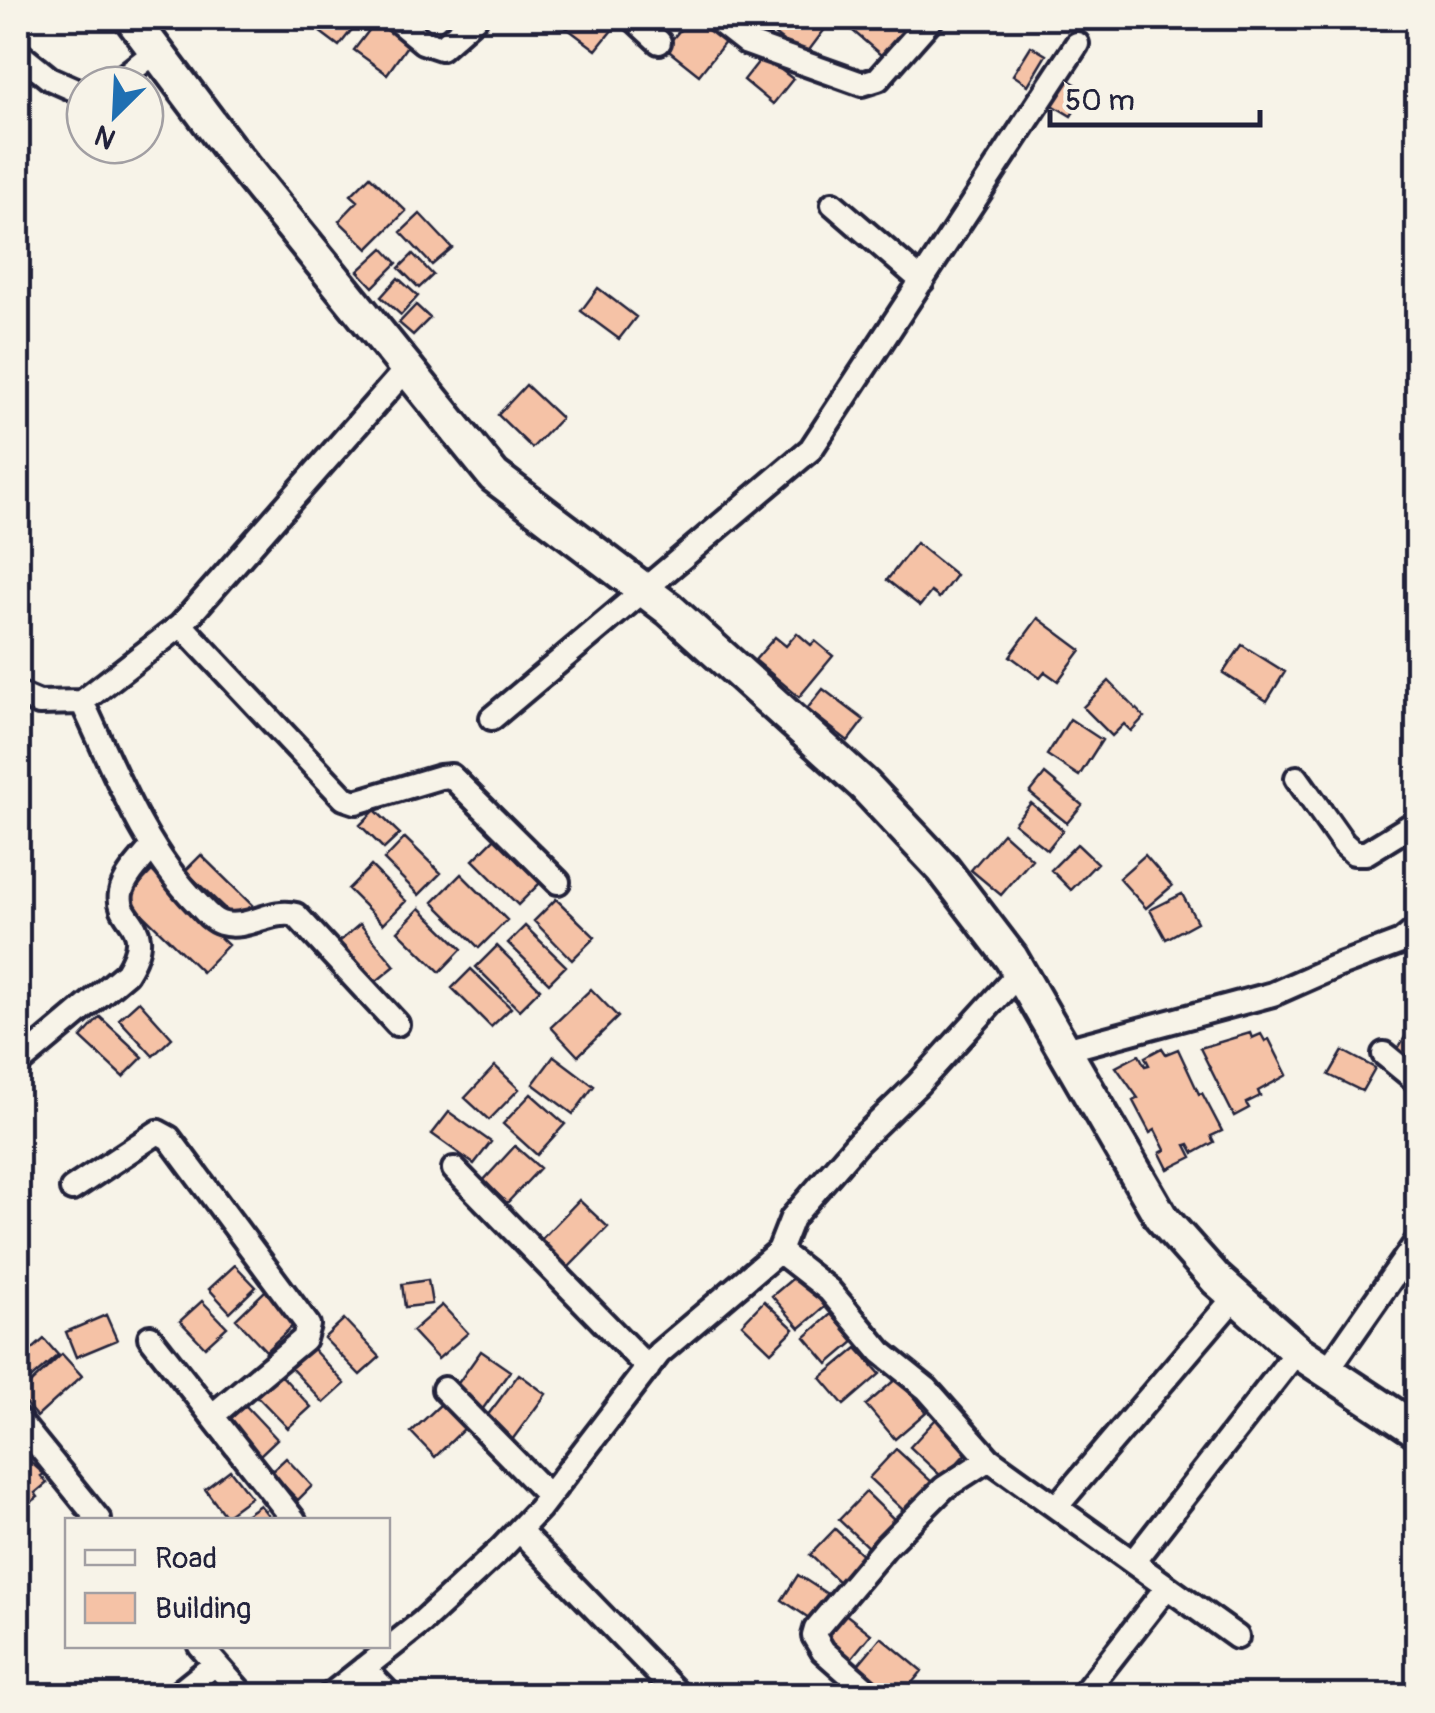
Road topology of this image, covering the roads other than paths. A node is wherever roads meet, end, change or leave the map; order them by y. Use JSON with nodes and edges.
{"nodes":[{"id":1,"x":131,"y":18,"type":"edge"},
{"id":2,"x":394,"y":18,"type":"edge"},
{"id":3,"x":475,"y":18,"type":"edge"},
{"id":4,"x":634,"y":18,"type":"edge"},
{"id":5,"x":715,"y":18,"type":"edge"},
{"id":6,"x":932,"y":18,"type":"edge"},
{"id":7,"x":659,"y":42,"type":"dead end"},
{"id":8,"x":1077,"y":44,"type":"dead end"},
{"id":9,"x":18,"y":52,"type":"edge"},
{"id":10,"x":155,"y":52,"type":"junction"},
{"id":11,"x":138,"y":65,"type":"edge"},
{"id":12,"x":65,"y":85,"type":"edge"},
{"id":13,"x":833,"y":204,"type":"dead end"},
{"id":14,"x":922,"y":280,"type":"junction"},
{"id":15,"x":406,"y":368,"type":"junction"},
{"id":16,"x":643,"y":589,"type":"junction"},
{"id":17,"x":181,"y":624,"type":"junction"},
{"id":18,"x":18,"y":694,"type":"edge"},
{"id":19,"x":82,"y":702,"type":"junction"},
{"id":20,"x":492,"y":718,"type":"dead end"},
{"id":21,"x":1298,"y":778,"type":"dead end"},
{"id":22,"x":1418,"y":821,"type":"edge"},
{"id":23,"x":152,"y":847,"type":"junction"},
{"id":24,"x":558,"y":882,"type":"dead end"},
{"id":25,"x":1418,"y":928,"type":"edge"},
{"id":26,"x":1019,"y":973,"type":"junction"},
{"id":27,"x":397,"y":1024,"type":"dead end"},
{"id":28,"x":1064,"y":1050,"type":"junction"},
{"id":29,"x":1384,"y":1054,"type":"dead end"},
{"id":30,"x":18,"y":1064,"type":"edge"},
{"id":31,"x":1418,"y":1082,"type":"edge"},
{"id":32,"x":454,"y":1169,"type":"dead end"},
{"id":33,"x":72,"y":1190,"type":"dead end"},
{"id":34,"x":1418,"y":1240,"type":"edge"},
{"id":35,"x":779,"y":1251,"type":"junction"},
{"id":36,"x":1235,"y":1296,"type":"junction"},
{"id":37,"x":150,"y":1337,"type":"dead end"},
{"id":38,"x":1298,"y":1350,"type":"junction"},
{"id":39,"x":648,"y":1368,"type":"junction"},
{"id":40,"x":1326,"y":1372,"type":"junction"},
{"id":41,"x":444,"y":1389,"type":"dead end"},
{"id":42,"x":212,"y":1416,"type":"junction"},
{"id":43,"x":18,"y":1420,"type":"edge"},
{"id":44,"x":1418,"y":1432,"type":"edge"},
{"id":45,"x":990,"y":1459,"type":"junction"},
{"id":46,"x":549,"y":1496,"type":"junction"},
{"id":47,"x":1056,"y":1507,"type":"junction"},
{"id":48,"x":97,"y":1518,"type":"edge"},
{"id":49,"x":292,"y":1518,"type":"edge"},
{"id":50,"x":519,"y":1530,"type":"junction"},
{"id":51,"x":1133,"y":1562,"type":"junction"},
{"id":52,"x":1167,"y":1588,"type":"junction"},
{"id":53,"x":1236,"y":1637,"type":"dead end"},
{"id":54,"x":390,"y":1642,"type":"edge"},
{"id":55,"x":384,"y":1648,"type":"edge"},
{"id":56,"x":208,"y":1654,"type":"edge"},
{"id":57,"x":364,"y":1668,"type":"junction"},
{"id":58,"x":175,"y":1696,"type":"edge"},
{"id":59,"x":244,"y":1696,"type":"edge"},
{"id":60,"x":329,"y":1696,"type":"edge"},
{"id":61,"x":391,"y":1696,"type":"edge"},
{"id":62,"x":680,"y":1696,"type":"edge"},
{"id":63,"x":874,"y":1696,"type":"edge"},
{"id":64,"x":1082,"y":1696,"type":"edge"}],
"edges":[{"from":1,"to":10,"type":"street"},
{"from":2,"to":3,"type":"street"},
{"from":4,"to":7,"type":"street"},
{"from":5,"to":6,"type":"street"},
{"from":8,"to":14,"type":"street"},
{"from":9,"to":12,"type":"street"},
{"from":10,"to":11,"type":"street"},
{"from":10,"to":15,"type":"street"},
{"from":13,"to":14,"type":"street"},
{"from":14,"to":16,"type":"street"},
{"from":15,"to":16,"type":"street"},
{"from":15,"to":17,"type":"street"},
{"from":16,"to":20,"type":"street"},
{"from":16,"to":26,"type":"street"},
{"from":17,"to":19,"type":"street"},
{"from":17,"to":24,"type":"street"},
{"from":18,"to":19,"type":"street"},
{"from":19,"to":23,"type":"street"},
{"from":21,"to":22,"type":"street"},
{"from":23,"to":27,"type":"street"},
{"from":23,"to":30,"type":"street"},
{"from":25,"to":28,"type":"street"},
{"from":26,"to":28,"type":"street"},
{"from":26,"to":35,"type":"street"},
{"from":28,"to":36,"type":"street"},
{"from":29,"to":31,"type":"street"},
{"from":32,"to":39,"type":"street"},
{"from":33,"to":42,"type":"street"},
{"from":34,"to":40,"type":"street"},
{"from":35,"to":39,"type":"street"},
{"from":35,"to":45,"type":"street"},
{"from":36,"to":38,"type":"street"},
{"from":36,"to":47,"type":"street"},
{"from":37,"to":42,"type":"street"},
{"from":38,"to":40,"type":"street"},
{"from":38,"to":51,"type":"street"},
{"from":39,"to":46,"type":"street"},
{"from":40,"to":44,"type":"street"},
{"from":41,"to":46,"type":"street"},
{"from":42,"to":49,"type":"street"},
{"from":43,"to":48,"type":"street"},
{"from":45,"to":47,"type":"street"},
{"from":45,"to":63,"type":"street"},
{"from":46,"to":50,"type":"street"},
{"from":47,"to":51,"type":"street"},
{"from":50,"to":54,"type":"street"},
{"from":50,"to":62,"type":"street"},
{"from":51,"to":52,"type":"street"},
{"from":52,"to":53,"type":"street"},
{"from":52,"to":64,"type":"street"},
{"from":55,"to":57,"type":"street"},
{"from":56,"to":58,"type":"street"},
{"from":56,"to":59,"type":"street"},
{"from":57,"to":60,"type":"street"},
{"from":57,"to":61,"type":"street"}]}
